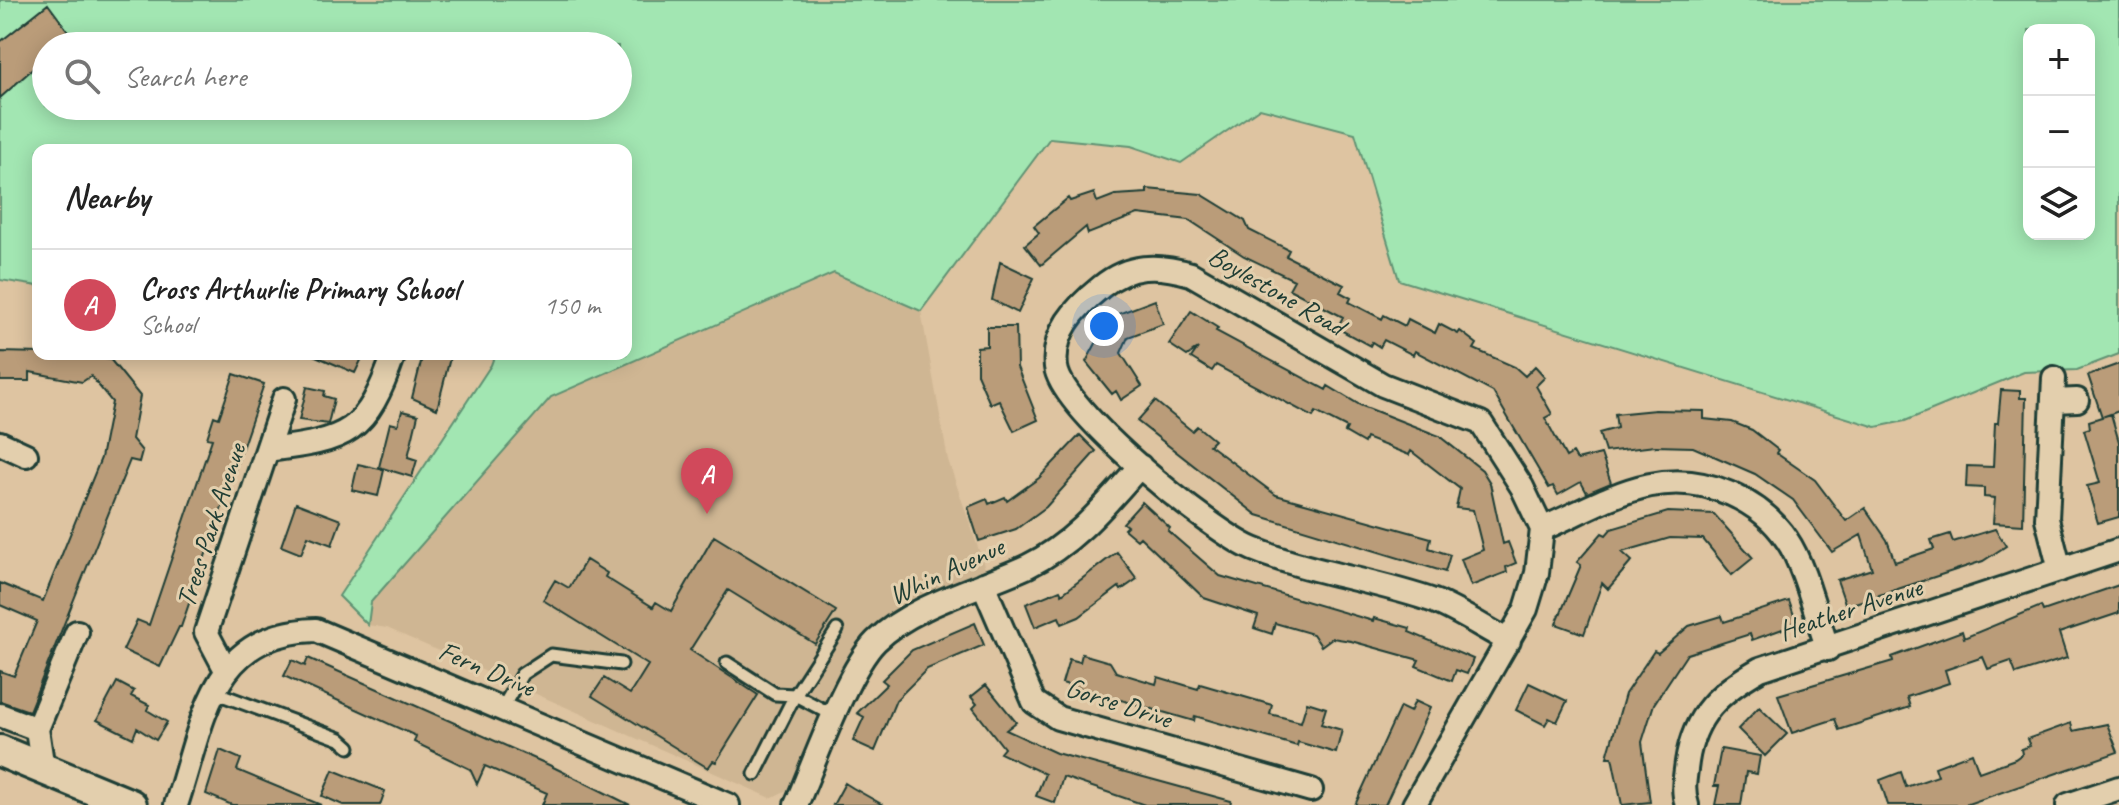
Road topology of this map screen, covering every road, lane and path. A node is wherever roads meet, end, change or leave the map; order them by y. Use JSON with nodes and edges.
{"nodes":[{"id":1,"x":392,"y":360,"type":"edge"},
{"id":2,"x":2054,"y":378,"type":"dead end"},
{"id":3,"x":284,"y":399,"type":"dead end"},
{"id":4,"x":2077,"y":400,"type":"dead end"},
{"id":5,"x":2054,"y":401,"type":"junction"},
{"id":6,"x":0,"y":443,"type":"edge"},
{"id":7,"x":267,"y":450,"type":"junction"},
{"id":8,"x":26,"y":455,"type":"dead end"},
{"id":9,"x":1140,"y":466,"type":"junction"},
{"id":10,"x":1542,"y":529,"type":"junction"},
{"id":11,"x":2119,"y":550,"type":"edge"},
{"id":12,"x":2060,"y":570,"type":"junction"},
{"id":13,"x":983,"y":584,"type":"junction"},
{"id":14,"x":837,"y":630,"type":"dead end"},
{"id":15,"x":77,"y":632,"type":"dead end"},
{"id":16,"x":1509,"y":641,"type":"junction"},
{"id":17,"x":1828,"y":649,"type":"junction"},
{"id":18,"x":727,"y":663,"type":"dead end"},
{"id":19,"x":621,"y":664,"type":"dead end"},
{"id":20,"x":225,"y":668,"type":"junction"},
{"id":21,"x":214,"y":692,"type":"junction"},
{"id":22,"x":795,"y":695,"type":"junction"},
{"id":23,"x":503,"y":707,"type":"junction"},
{"id":24,"x":0,"y":715,"type":"edge"},
{"id":25,"x":836,"y":716,"type":"junction"},
{"id":26,"x":37,"y":729,"type":"junction"},
{"id":27,"x":349,"y":747,"type":"dead end"},
{"id":28,"x":0,"y":751,"type":"edge"},
{"id":29,"x":43,"y":769,"type":"junction"},
{"id":30,"x":755,"y":774,"type":"dead end"},
{"id":31,"x":2119,"y":788,"type":"edge"},
{"id":32,"x":1311,"y":790,"type":"dead end"},
{"id":33,"x":131,"y":805,"type":"edge"},
{"id":34,"x":176,"y":805,"type":"edge"},
{"id":35,"x":728,"y":805,"type":"edge"},
{"id":36,"x":796,"y":805,"type":"edge"},
{"id":37,"x":1414,"y":805,"type":"edge"},
{"id":38,"x":1687,"y":805,"type":"edge"},
{"id":39,"x":2068,"y":805,"type":"edge"}],
"edges":[{"from":1,"to":7,"type":"street"},
{"from":2,"to":5,"type":"street"},
{"from":3,"to":7,"type":"street","name":"Trees Park Avenue"},
{"from":4,"to":5,"type":"street"},
{"from":5,"to":12,"type":"street"},
{"from":6,"to":8,"type":"street"},
{"from":7,"to":20,"type":"street","name":"Trees Park Avenue"},
{"from":9,"to":10,"type":"street","name":"Boylestone Road"},
{"from":9,"to":13,"type":"street","name":"Whin Avenue"},
{"from":9,"to":16,"type":"street","name":"Boylestone Road"},
{"from":10,"to":16,"type":"street"},
{"from":10,"to":17,"type":"street"},
{"from":11,"to":12,"type":"street","name":"Heather Avenue"},
{"from":12,"to":17,"type":"street","name":"Heather Avenue"},
{"from":13,"to":25,"type":"street","name":"Whin Avenue"},
{"from":13,"to":32,"type":"street","name":"Gorse Drive"},
{"from":14,"to":22,"type":"lane"},
{"from":15,"to":26,"type":"street"},
{"from":16,"to":37,"type":"street"},
{"from":17,"to":38,"type":"street","name":"Heather Avenue"},
{"from":18,"to":22,"type":"lane"},
{"from":19,"to":23,"type":"lane"},
{"from":20,"to":21,"type":"street"},
{"from":20,"to":23,"type":"street","name":"Fern Drive"},
{"from":21,"to":27,"type":"lane"},
{"from":21,"to":34,"type":"street"},
{"from":22,"to":25,"type":"lane"},
{"from":22,"to":30,"type":"lane"},
{"from":23,"to":35,"type":"street","name":"Fern Drive"},
{"from":24,"to":26,"type":"street"},
{"from":25,"to":36,"type":"street","name":"Whin Avenue"},
{"from":26,"to":29,"type":"street"},
{"from":28,"to":29,"type":"main road"},
{"from":29,"to":33,"type":"main road"},
{"from":31,"to":39,"type":"street"}]}
